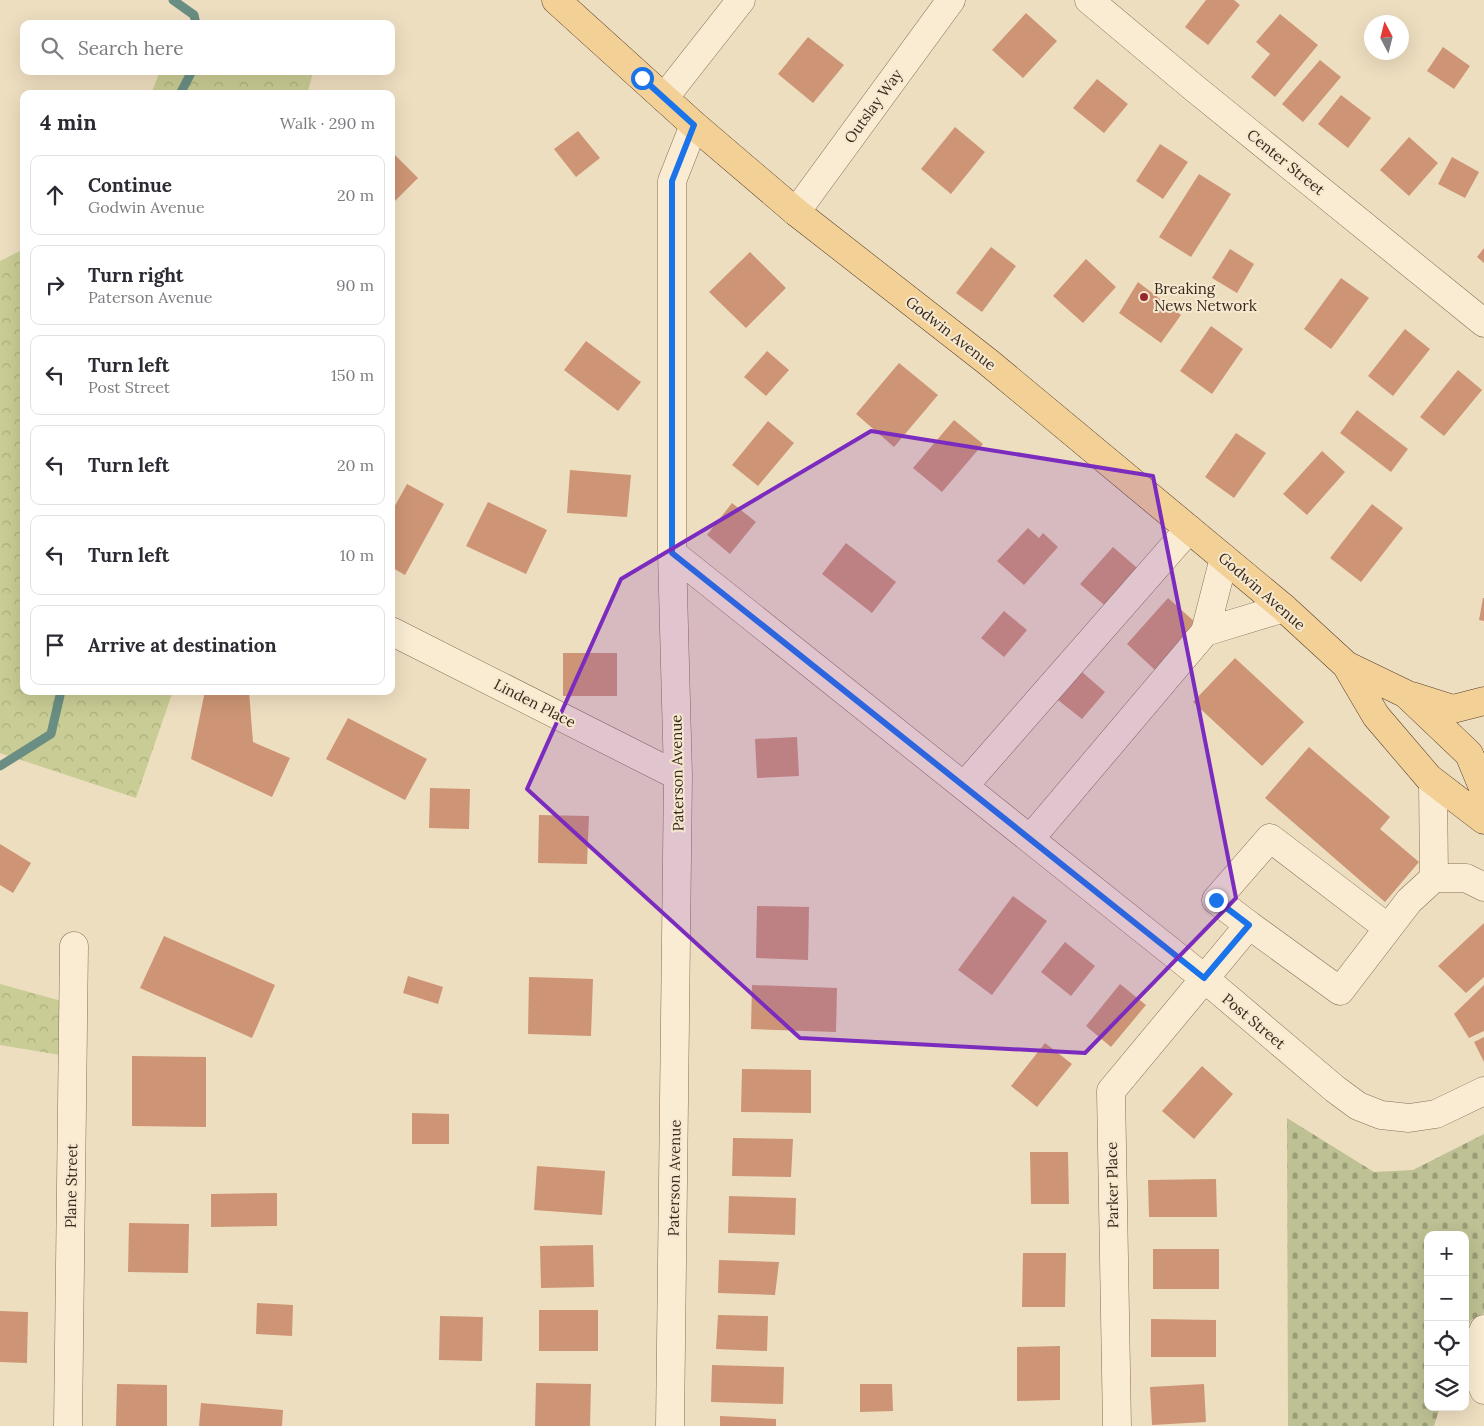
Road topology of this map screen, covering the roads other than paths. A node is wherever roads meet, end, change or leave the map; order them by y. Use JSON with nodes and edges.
{"nodes":[{"id":1,"x":556,"y":0,"type":"edge"},
{"id":2,"x":741,"y":0,"type":"edge"},
{"id":3,"x":951,"y":0,"type":"edge"},
{"id":4,"x":1089,"y":0,"type":"edge"},
{"id":5,"x":664,"y":98,"type":"junction"},
{"id":6,"x":694,"y":125,"type":"junction"},
{"id":7,"x":796,"y":212,"type":"junction"},
{"id":8,"x":1484,"y":322,"type":"edge"},
{"id":9,"x":1189,"y":529,"type":"junction"},
{"id":10,"x":672,"y":553,"type":"junction"},
{"id":11,"x":1224,"y":558,"type":"junction"},
{"id":12,"x":1284,"y":608,"type":"junction"},
{"id":13,"x":1205,"y":632,"type":"junction"},
{"id":14,"x":395,"y":633,"type":"edge"},
{"id":15,"x":1346,"y":666,"type":"junction"},
{"id":16,"x":1406,"y":694,"type":"junction"},
{"id":17,"x":1484,"y":701,"type":"edge"},
{"id":18,"x":678,"y":776,"type":"junction"},
{"id":19,"x":1433,"y":782,"type":"junction"},
{"id":20,"x":964,"y":786,"type":"junction"},
{"id":21,"x":1484,"y":790,"type":"edge"},
{"id":22,"x":1484,"y":820,"type":"edge"},
{"id":23,"x":1030,"y":839,"type":"junction"},
{"id":24,"x":1434,"y":878,"type":"junction"},
{"id":25,"x":1484,"y":887,"type":"edge"},
{"id":26,"x":1249,"y":925,"type":"junction"},
{"id":27,"x":1388,"y":928,"type":"junction"},
{"id":28,"x":74,"y":946,"type":"dead end"},
{"id":29,"x":1204,"y":978,"type":"junction"},
{"id":30,"x":1484,"y":1091,"type":"edge"},
{"id":31,"x":1484,"y":1329,"type":"edge"},
{"id":32,"x":1484,"y":1390,"type":"edge"},
{"id":33,"x":68,"y":1426,"type":"edge"},
{"id":34,"x":670,"y":1426,"type":"edge"},
{"id":35,"x":1116,"y":1426,"type":"edge"}],
"edges":[{"from":1,"to":5,"type":"main road","name":"Godwin Avenue"},
{"from":2,"to":5,"type":"street"},
{"from":3,"to":7,"type":"street","name":"Outslay Way"},
{"from":4,"to":8,"type":"street","name":"Center Street"},
{"from":5,"to":6,"type":"main road","name":"Godwin Avenue"},
{"from":6,"to":7,"type":"main road","name":"Godwin Avenue"},
{"from":6,"to":10,"type":"street","name":"Paterson Avenue"},
{"from":7,"to":9,"type":"main road","name":"Godwin Avenue"},
{"from":9,"to":11,"type":"main road","name":"Godwin Avenue"},
{"from":9,"to":20,"type":"street"},
{"from":10,"to":18,"type":"street","name":"Paterson Avenue"},
{"from":10,"to":20,"type":"street","name":"Post Street"},
{"from":11,"to":12,"type":"main road","name":"Godwin Avenue"},
{"from":11,"to":13,"type":"street"},
{"from":12,"to":13,"type":"street"},
{"from":12,"to":15,"type":"main road","name":"Godwin Avenue"},
{"from":13,"to":23,"type":"street"},
{"from":14,"to":18,"type":"street","name":"Linden Place"},
{"from":15,"to":16,"type":"main road","name":"Godwin Avenue"},
{"from":15,"to":19,"type":"main road","name":"Godwin Avenue"},
{"from":16,"to":17,"type":"main road"},
{"from":16,"to":21,"type":"main road","name":"Godwin Avenue"},
{"from":18,"to":34,"type":"street","name":"Paterson Avenue"},
{"from":19,"to":22,"type":"main road","name":"Godwin Avenue"},
{"from":19,"to":24,"type":"street"},
{"from":20,"to":23,"type":"street","name":"Post Street"},
{"from":23,"to":29,"type":"street","name":"Post Street"},
{"from":24,"to":25,"type":"street"},
{"from":24,"to":27,"type":"street"},
{"from":26,"to":27,"type":"street"},
{"from":26,"to":27,"type":"street"},
{"from":26,"to":29,"type":"street","name":"Parker Place"},
{"from":28,"to":33,"type":"street","name":"Plane Street"},
{"from":29,"to":30,"type":"street","name":"Post Street"},
{"from":29,"to":35,"type":"street","name":"Parker Place"},
{"from":31,"to":32,"type":"street"}]}
